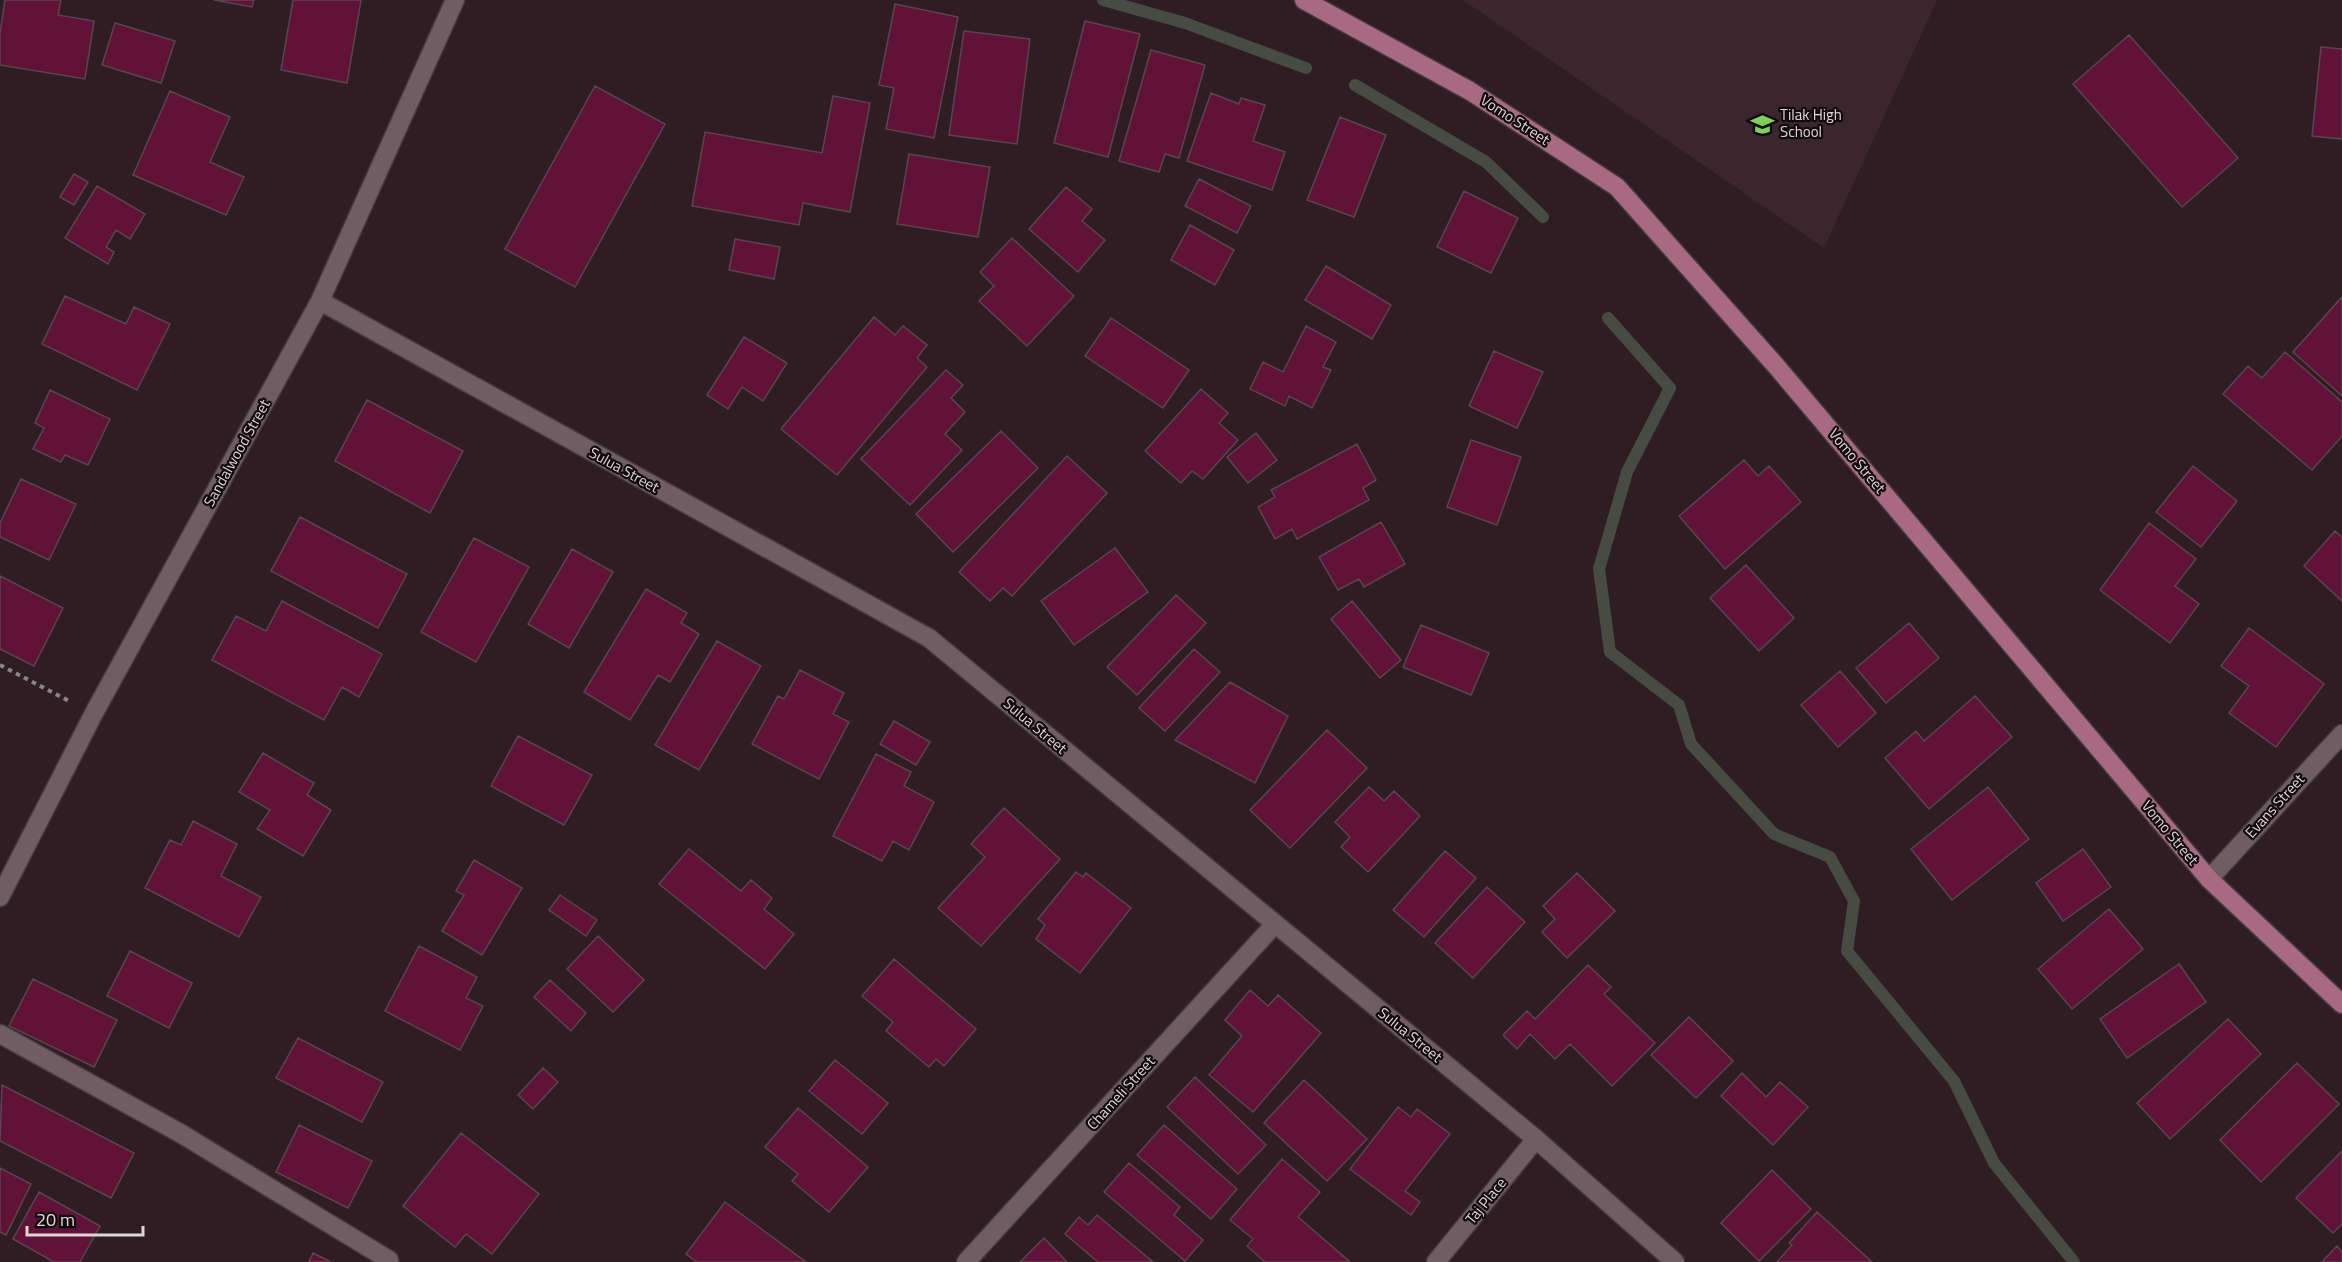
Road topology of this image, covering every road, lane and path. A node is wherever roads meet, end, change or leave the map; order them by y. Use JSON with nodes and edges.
{"nodes":[{"id":1,"x":455,"y":0,"type":"edge"},
{"id":2,"x":1304,"y":0,"type":"edge"},
{"id":3,"x":320,"y":301,"type":"junction"},
{"id":4,"x":0,"y":665,"type":"edge"},
{"id":5,"x":94,"y":714,"type":"junction"},
{"id":6,"x":2342,"y":734,"type":"edge"},
{"id":7,"x":2209,"y":879,"type":"junction"},
{"id":8,"x":0,"y":897,"type":"edge"},
{"id":9,"x":1275,"y":924,"type":"junction"},
{"id":10,"x":2342,"y":1004,"type":"edge"},
{"id":11,"x":0,"y":1034,"type":"edge"},
{"id":12,"x":1536,"y":1139,"type":"junction"},
{"id":13,"x":389,"y":1260,"type":"dead end"},
{"id":14,"x":966,"y":1262,"type":"edge"},
{"id":15,"x":1436,"y":1262,"type":"edge"},
{"id":16,"x":1675,"y":1262,"type":"edge"}],
"edges":[{"from":1,"to":3,"type":"street","name":"Sandalwood Street"},
{"from":2,"to":7,"type":"main road","name":"Vomo Street"},
{"from":3,"to":5,"type":"street","name":"Sandalwood Street"},
{"from":3,"to":9,"type":"street","name":"Sulua Street"},
{"from":4,"to":5,"type":"path"},
{"from":5,"to":8,"type":"street","name":"Sandalwood Street"},
{"from":6,"to":7,"type":"street","name":"Evans Street"},
{"from":7,"to":10,"type":"main road","name":"Vomo Street"},
{"from":9,"to":12,"type":"street","name":"Sulua Street"},
{"from":9,"to":14,"type":"street","name":"Chameli Street"},
{"from":11,"to":13,"type":"street"},
{"from":12,"to":15,"type":"street","name":"Taj Place"},
{"from":12,"to":16,"type":"street","name":"Sulua Street"}]}
